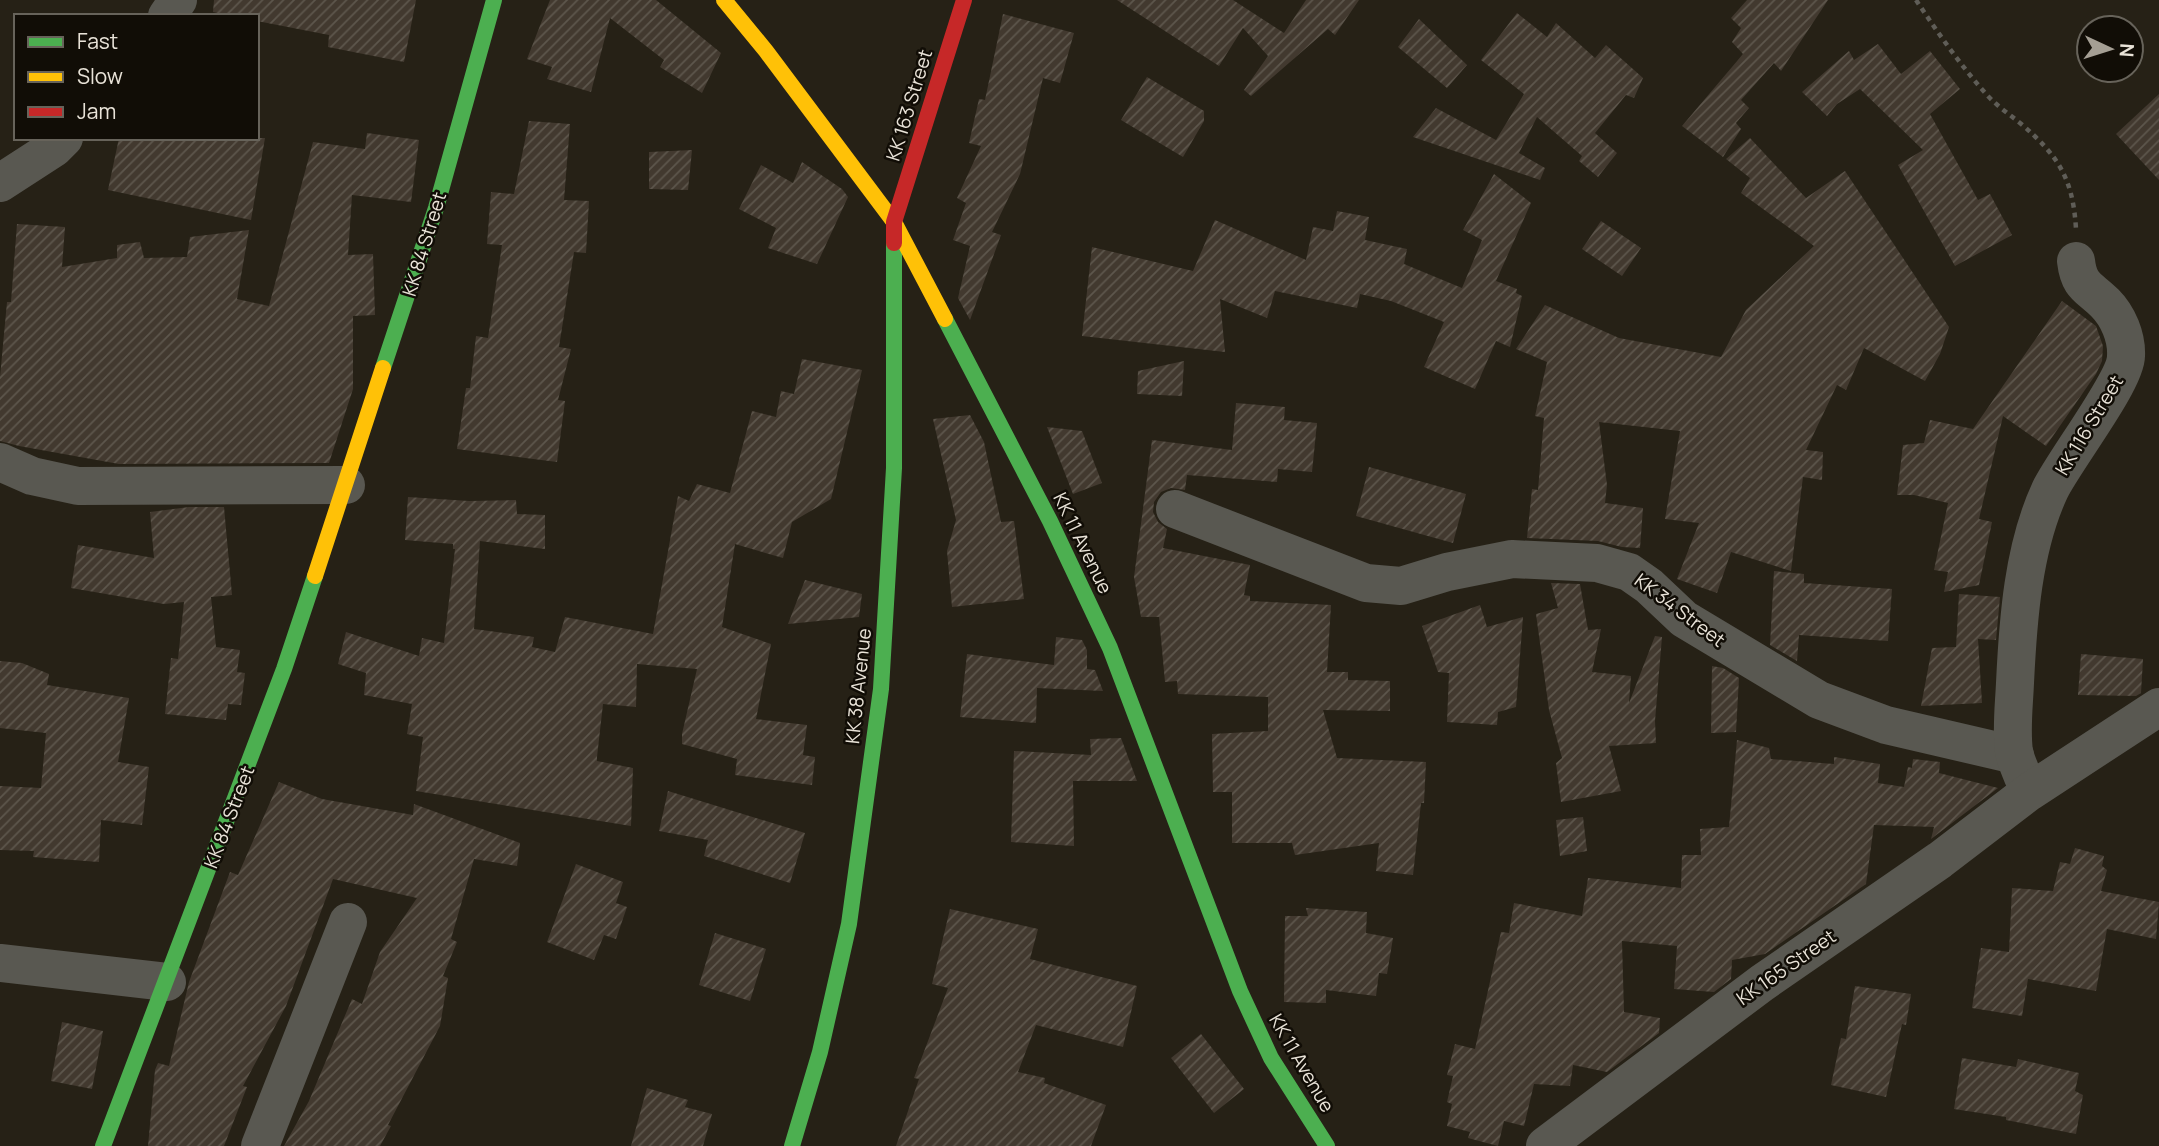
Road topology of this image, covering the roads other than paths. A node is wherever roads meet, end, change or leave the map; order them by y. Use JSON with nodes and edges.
{"nodes":[{"id":1,"x":494,"y":0,"type":"edge"},
{"id":2,"x":724,"y":0,"type":"edge"},
{"id":3,"x":964,"y":0,"type":"edge"},
{"id":4,"x":62,"y":140,"type":"edge"},
{"id":5,"x":0,"y":183,"type":"edge"},
{"id":6,"x":894,"y":222,"type":"junction"},
{"id":7,"x":2076,"y":261,"type":"road end"},
{"id":8,"x":0,"y":462,"type":"edge"},
{"id":9,"x":346,"y":485,"type":"junction"},
{"id":10,"x":1175,"y":509,"type":"dead end"},
{"id":11,"x":2159,"y":707,"type":"edge"},
{"id":12,"x":2015,"y":755,"type":"junction"},
{"id":13,"x":2029,"y":792,"type":"junction"},
{"id":14,"x":348,"y":922,"type":"dead end"},
{"id":15,"x":0,"y":963,"type":"edge"},
{"id":16,"x":167,"y":982,"type":"junction"},
{"id":17,"x":103,"y":1146,"type":"edge"},
{"id":18,"x":260,"y":1146,"type":"edge"},
{"id":19,"x":792,"y":1146,"type":"edge"},
{"id":20,"x":1326,"y":1146,"type":"edge"},
{"id":21,"x":1545,"y":1146,"type":"edge"}],
"edges":[{"from":1,"to":9,"type":"street","name":"KK 84 Street"},
{"from":2,"to":6,"type":"street","name":"KK 11 Avenue"},
{"from":3,"to":6,"type":"street","name":"KK 163 Street"},
{"from":4,"to":5,"type":"street"},
{"from":6,"to":19,"type":"street","name":"KK 38 Avenue"},
{"from":6,"to":20,"type":"street","name":"KK 11 Avenue"},
{"from":7,"to":12,"type":"street","name":"KK 116 Street"},
{"from":8,"to":9,"type":"street"},
{"from":9,"to":16,"type":"street","name":"KK 84 Street"},
{"from":10,"to":12,"type":"street","name":"KK 34 Street"},
{"from":11,"to":13,"type":"street"},
{"from":12,"to":13,"type":"street","name":"KK 116 Street"},
{"from":13,"to":21,"type":"street","name":"KK 165 Street"},
{"from":14,"to":18,"type":"street"},
{"from":15,"to":16,"type":"street"},
{"from":16,"to":17,"type":"street","name":"KK 84 Street"}]}
